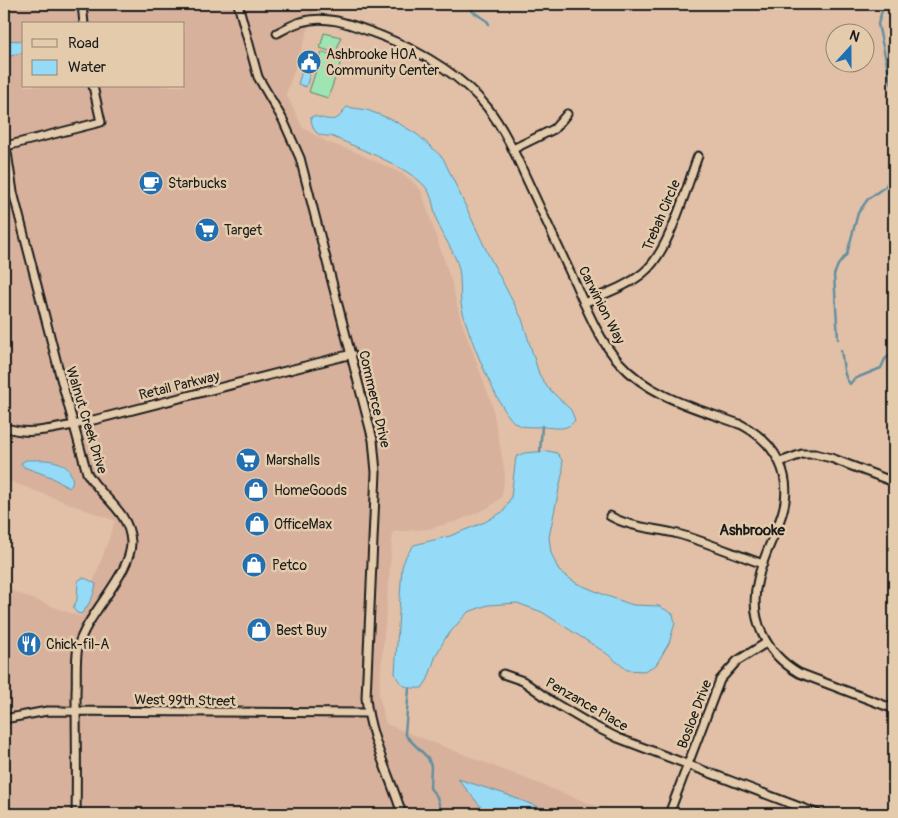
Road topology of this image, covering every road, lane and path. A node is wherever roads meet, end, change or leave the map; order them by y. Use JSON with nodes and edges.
{"nodes":[{"id":1,"x":82,"y":4,"type":"edge"},
{"id":2,"x":238,"y":4,"type":"edge"},
{"id":3,"x":84,"y":22,"type":"edge"},
{"id":4,"x":278,"y":33,"type":"dead end"},
{"id":5,"x":93,"y":88,"type":"edge"},
{"id":6,"x":567,"y":114,"type":"dead end"},
{"id":7,"x":513,"y":150,"type":"junction"},
{"id":8,"x":698,"y":156,"type":"dead end"},
{"id":9,"x":584,"y":303,"type":"junction"},
{"id":10,"x":352,"y":354,"type":"junction"},
{"id":11,"x":74,"y":424,"type":"junction"},
{"id":12,"x":4,"y":427,"type":"edge"},
{"id":13,"x":12,"y":430,"type":"junction"},
{"id":14,"x":4,"y":434,"type":"edge"},
{"id":15,"x":780,"y":462,"type":"junction"},
{"id":16,"x":894,"y":482,"type":"edge"},
{"id":17,"x":610,"y":516,"type":"dead end"},
{"id":18,"x":763,"y":564,"type":"junction"},
{"id":19,"x":766,"y":643,"type":"junction"},
{"id":20,"x":503,"y":674,"type":"dead end"},
{"id":21,"x":894,"y":709,"type":"edge"},
{"id":22,"x":76,"y":711,"type":"junction"},
{"id":23,"x":367,"y":713,"type":"junction"},
{"id":24,"x":4,"y":719,"type":"edge"},
{"id":25,"x":688,"y":764,"type":"junction"},
{"id":26,"x":76,"y":814,"type":"edge"},
{"id":27,"x":402,"y":814,"type":"edge"},
{"id":28,"x":669,"y":814,"type":"edge"},
{"id":29,"x":818,"y":814,"type":"edge"}],
"edges":[{"from":1,"to":3,"type":"street"},
{"from":2,"to":10,"type":"street","name":"Commerce Drive"},
{"from":4,"to":7,"type":"street","name":"Carwinion Way"},
{"from":5,"to":11,"type":"street","name":"Walnut Creek Drive"},
{"from":6,"to":7,"type":"street"},
{"from":7,"to":9,"type":"street","name":"Carwinion Way"},
{"from":8,"to":9,"type":"street","name":"Trebah Circle"},
{"from":9,"to":15,"type":"street","name":"Carwinion Way"},
{"from":10,"to":11,"type":"street","name":"Retail Parkway"},
{"from":10,"to":23,"type":"street","name":"Commerce Drive"},
{"from":11,"to":13,"type":"street","name":"Retail Parkway"},
{"from":11,"to":22,"type":"street","name":"Walnut Creek Drive"},
{"from":12,"to":13,"type":"street","name":"Retail Parkway"},
{"from":13,"to":14,"type":"street","name":"Retail Parkway"},
{"from":15,"to":16,"type":"street"},
{"from":15,"to":18,"type":"street","name":"Carwinion Way"},
{"from":17,"to":18,"type":"street"},
{"from":18,"to":19,"type":"street","name":"Carwinion Way"},
{"from":19,"to":21,"type":"street","name":"Carwinion Way"},
{"from":19,"to":25,"type":"street","name":"Bosloe Drive"},
{"from":20,"to":25,"type":"street","name":"Penzance Place"},
{"from":22,"to":23,"type":"street","name":"West 99th Street"},
{"from":22,"to":24,"type":"street","name":"West 99th Street"},
{"from":22,"to":26,"type":"street","name":"Walnut Creek Drive"},
{"from":23,"to":27,"type":"street","name":"Commerce Drive"},
{"from":25,"to":28,"type":"street","name":"Bosloe Drive"},
{"from":25,"to":29,"type":"street","name":"Penzance Place"}]}
